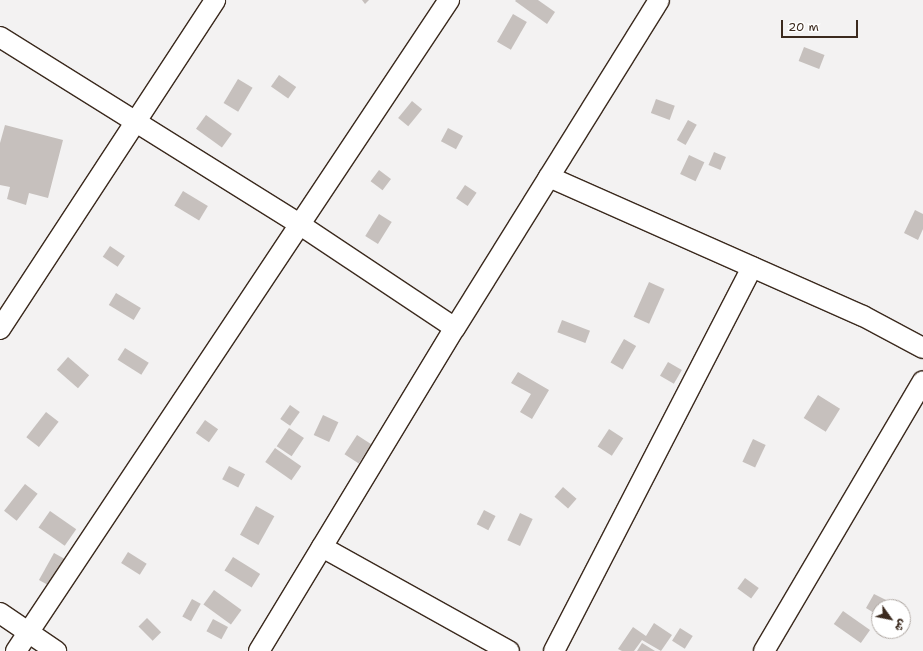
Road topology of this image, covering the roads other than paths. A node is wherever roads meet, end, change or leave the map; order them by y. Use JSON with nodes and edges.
{"nodes":[{"id":1,"x":215,"y":0,"type":"edge"},
{"id":2,"x":449,"y":0,"type":"edge"},
{"id":3,"x":659,"y":0,"type":"edge"},
{"id":4,"x":0,"y":37,"type":"edge"},
{"id":5,"x":135,"y":122,"type":"junction"},
{"id":6,"x":549,"y":177,"type":"junction"},
{"id":7,"x":299,"y":224,"type":"junction"},
{"id":8,"x":752,"y":267,"type":"junction"},
{"id":9,"x":455,"y":328,"type":"junction"},
{"id":10,"x":0,"y":329,"type":"edge"},
{"id":11,"x":923,"y":348,"type":"edge"},
{"id":12,"x":923,"y":381,"type":"edge"},
{"id":13,"x":322,"y":547,"type":"junction"},
{"id":14,"x":0,"y":613,"type":"edge"},
{"id":15,"x":28,"y":632,"type":"junction"},
{"id":16,"x":16,"y":651,"type":"edge"},
{"id":17,"x":56,"y":651,"type":"edge"},
{"id":18,"x":259,"y":651,"type":"edge"},
{"id":19,"x":509,"y":651,"type":"edge"},
{"id":20,"x":554,"y":651,"type":"edge"},
{"id":21,"x":764,"y":651,"type":"edge"}],
"edges":[{"from":1,"to":5,"type":"street"},
{"from":2,"to":7,"type":"street"},
{"from":3,"to":6,"type":"street"},
{"from":4,"to":5,"type":"street"},
{"from":5,"to":7,"type":"street"},
{"from":5,"to":10,"type":"street"},
{"from":6,"to":8,"type":"street"},
{"from":6,"to":9,"type":"street"},
{"from":7,"to":9,"type":"street"},
{"from":7,"to":15,"type":"street"},
{"from":8,"to":11,"type":"street"},
{"from":8,"to":20,"type":"street"},
{"from":9,"to":13,"type":"street"},
{"from":12,"to":21,"type":"street"},
{"from":13,"to":18,"type":"street"},
{"from":13,"to":19,"type":"street"},
{"from":14,"to":15,"type":"street"},
{"from":15,"to":16,"type":"street"},
{"from":15,"to":17,"type":"street"}]}
